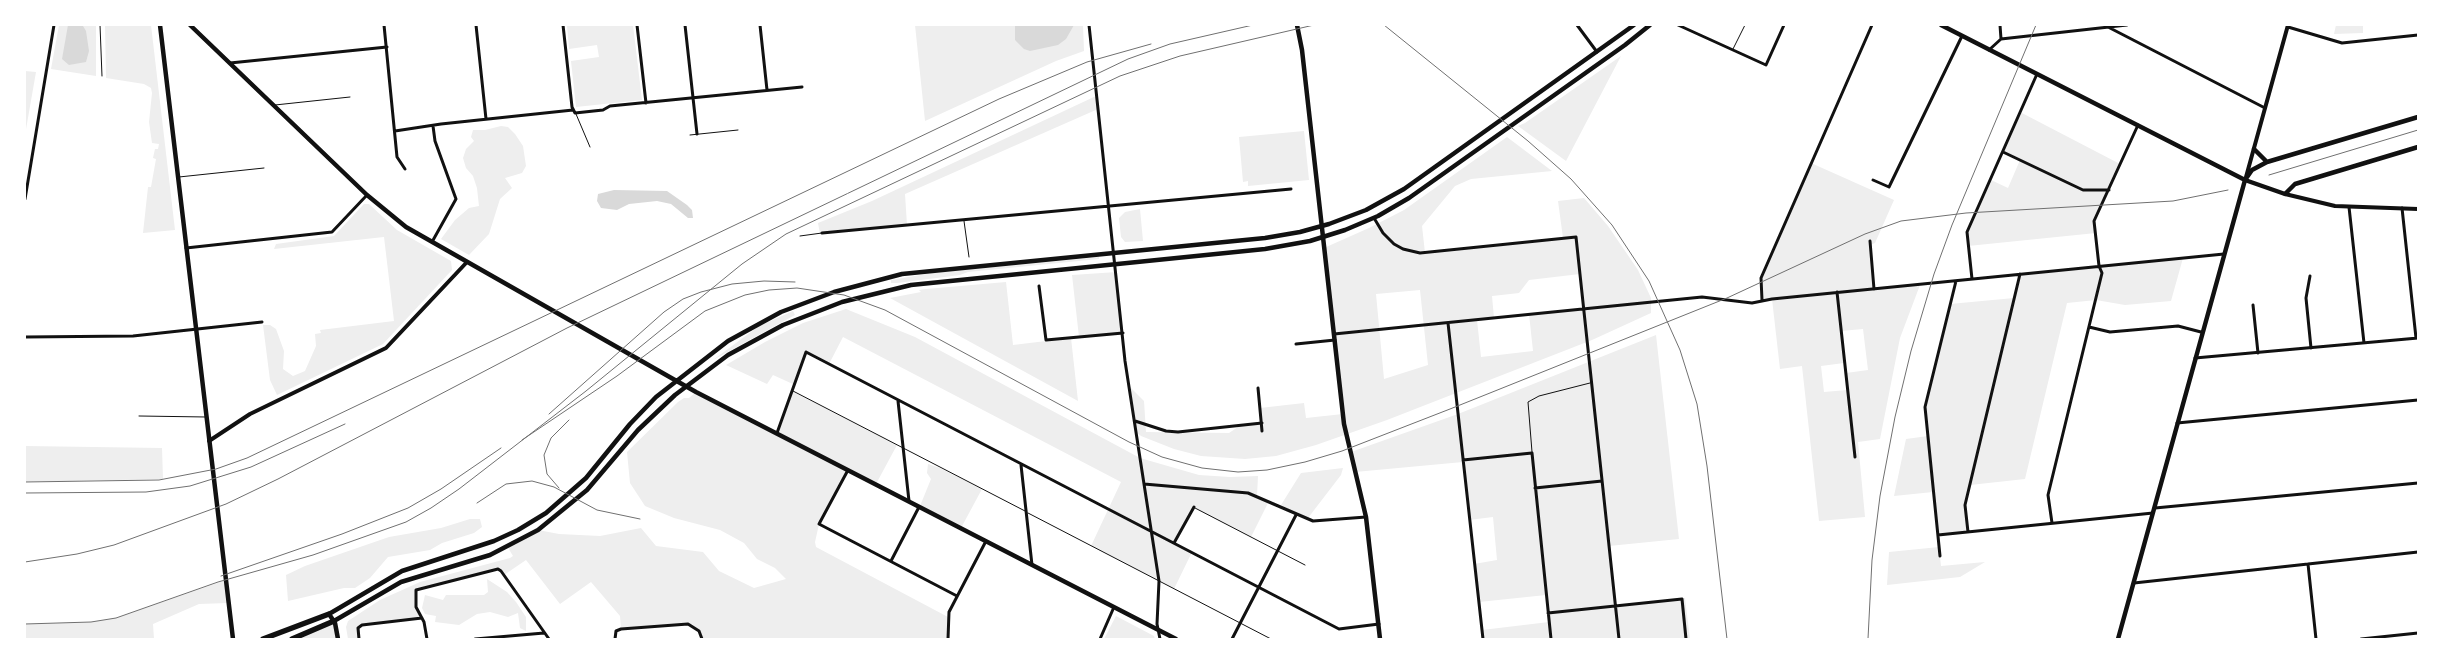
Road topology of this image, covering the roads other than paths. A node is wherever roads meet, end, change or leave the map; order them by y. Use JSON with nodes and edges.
{"nodes":[{"id":1,"x":54,"y":25,"type":"edge"},
{"id":2,"x":100,"y":25,"type":"edge"},
{"id":3,"x":160,"y":25,"type":"edge"},
{"id":4,"x":190,"y":25,"type":"edge"},
{"id":5,"x":384,"y":25,"type":"edge"},
{"id":6,"x":476,"y":25,"type":"edge"},
{"id":7,"x":562,"y":25,"type":"edge"},
{"id":8,"x":637,"y":25,"type":"edge"},
{"id":9,"x":685,"y":25,"type":"edge"},
{"id":10,"x":760,"y":25,"type":"edge"},
{"id":11,"x":1089,"y":25,"type":"edge"},
{"id":12,"x":1297,"y":25,"type":"edge"},
{"id":13,"x":1578,"y":25,"type":"edge"},
{"id":14,"x":1634,"y":25,"type":"edge"},
{"id":15,"x":1650,"y":25,"type":"edge"},
{"id":16,"x":1678,"y":25,"type":"edge"},
{"id":17,"x":1745,"y":25,"type":"edge"},
{"id":18,"x":1784,"y":25,"type":"edge"},
{"id":19,"x":1872,"y":25,"type":"edge"},
{"id":20,"x":1941,"y":25,"type":"edge"},
{"id":21,"x":2000,"y":25,"type":"edge"},
{"id":22,"x":2127,"y":25,"type":"edge"},
{"id":23,"x":2288,"y":26,"type":"edge"},
{"id":24,"x":2108,"y":27,"type":"junction"},
{"id":25,"x":2418,"y":35,"type":"edge"},
{"id":26,"x":1962,"y":36,"type":"junction"},
{"id":27,"x":2001,"y":38,"type":"junction"},
{"id":28,"x":386,"y":47,"type":"junction"},
{"id":29,"x":1733,"y":49,"type":"junction"},
{"id":30,"x":1989,"y":50,"type":"junction"},
{"id":31,"x":1597,"y":52,"type":"junction"},
{"id":32,"x":229,"y":63,"type":"junction"},
{"id":33,"x":2037,"y":74,"type":"junction"},
{"id":34,"x":102,"y":76,"type":"dead end"},
{"id":35,"x":802,"y":87,"type":"dead end"},
{"id":36,"x":767,"y":90,"type":"junction"},
{"id":37,"x":350,"y":97,"type":"dead end"},
{"id":38,"x":693,"y":98,"type":"junction"},
{"id":39,"x":646,"y":103,"type":"junction"},
{"id":40,"x":274,"y":106,"type":"junction"},
{"id":41,"x":2265,"y":108,"type":"junction"},
{"id":42,"x":574,"y":112,"type":"junction"},
{"id":43,"x":2418,"y":117,"type":"edge"},
{"id":44,"x":486,"y":119,"type":"junction"},
{"id":45,"x":2138,"y":125,"type":"junction"},
{"id":46,"x":433,"y":126,"type":"junction"},
{"id":47,"x":738,"y":130,"type":"dead end"},
{"id":48,"x":395,"y":131,"type":"junction"},
{"id":49,"x":697,"y":134,"type":"junction"},
{"id":50,"x":690,"y":135,"type":"dead end"},
{"id":51,"x":590,"y":147,"type":"dead end"},
{"id":52,"x":2418,"y":147,"type":"edge"},
{"id":53,"x":2254,"y":149,"type":"junction"},
{"id":54,"x":2003,"y":152,"type":"junction"},
{"id":55,"x":2267,"y":162,"type":"junction"},
{"id":56,"x":264,"y":168,"type":"dead end"},
{"id":57,"x":405,"y":169,"type":"dead end"},
{"id":58,"x":178,"y":178,"type":"junction"},
{"id":59,"x":1873,"y":180,"type":"dead end"},
{"id":60,"x":2245,"y":180,"type":"junction"},
{"id":61,"x":1291,"y":189,"type":"dead end"},
{"id":62,"x":2109,"y":190,"type":"junction"},
{"id":63,"x":2285,"y":194,"type":"junction"},
{"id":64,"x":367,"y":195,"type":"junction"},
{"id":65,"x":25,"y":200,"type":"edge"},
{"id":66,"x":1109,"y":206,"type":"junction"},
{"id":67,"x":2349,"y":207,"type":"junction"},
{"id":68,"x":2402,"y":208,"type":"junction"},
{"id":69,"x":2418,"y":209,"type":"edge"},
{"id":70,"x":1374,"y":218,"type":"junction"},
{"id":71,"x":964,"y":220,"type":"junction"},
{"id":72,"x":1322,"y":227,"type":"junction"},
{"id":73,"x":822,"y":233,"type":"joint"},
{"id":74,"x":800,"y":236,"type":"dead end"},
{"id":75,"x":1323,"y":238,"type":"junction"},
{"id":76,"x":1870,"y":241,"type":"dead end"},
{"id":77,"x":432,"y":242,"type":"junction"},
{"id":78,"x":186,"y":248,"type":"junction"},
{"id":79,"x":1114,"y":253,"type":"junction"},
{"id":80,"x":2224,"y":254,"type":"junction"},
{"id":81,"x":968,"y":257,"type":"dead end"},
{"id":82,"x":467,"y":262,"type":"junction"},
{"id":83,"x":1116,"y":264,"type":"junction"},
{"id":84,"x":2099,"y":266,"type":"junction"},
{"id":85,"x":2020,"y":274,"type":"junction"},
{"id":86,"x":2310,"y":276,"type":"dead end"},
{"id":87,"x":1972,"y":280,"type":"junction"},
{"id":88,"x":1956,"y":281,"type":"junction"},
{"id":89,"x":1039,"y":286,"type":"dead end"},
{"id":90,"x":1874,"y":289,"type":"junction"},
{"id":91,"x":1837,"y":292,"type":"junction"},
{"id":92,"x":1762,"y":300,"type":"junction"},
{"id":93,"x":2253,"y":305,"type":"dead end"},
{"id":94,"x":1583,"y":309,"type":"junction"},
{"id":95,"x":262,"y":322,"type":"dead end"},
{"id":96,"x":1448,"y":323,"type":"junction"},
{"id":97,"x":2089,"y":327,"type":"junction"},
{"id":98,"x":196,"y":330,"type":"junction"},
{"id":99,"x":2201,"y":332,"type":"junction"},
{"id":100,"x":1123,"y":333,"type":"junction"},
{"id":101,"x":1334,"y":334,"type":"junction"},
{"id":102,"x":25,"y":337,"type":"edge"},
{"id":103,"x":2417,"y":338,"type":"edge"},
{"id":104,"x":1335,"y":340,"type":"junction"},
{"id":105,"x":2364,"y":343,"type":"junction"},
{"id":106,"x":1296,"y":344,"type":"dead end"},
{"id":107,"x":2311,"y":348,"type":"junction"},
{"id":108,"x":2258,"y":353,"type":"junction"},
{"id":109,"x":2194,"y":358,"type":"junction"},
{"id":110,"x":676,"y":381,"type":"junction"},
{"id":111,"x":1591,"y":383,"type":"junction"},
{"id":112,"x":686,"y":387,"type":"junction"},
{"id":113,"x":1258,"y":388,"type":"dead end"},
{"id":114,"x":792,"y":391,"type":"junction"},
{"id":115,"x":898,"y":400,"type":"junction"},
{"id":116,"x":2418,"y":400,"type":"edge"},
{"id":117,"x":139,"y":416,"type":"dead end"},
{"id":118,"x":206,"y":417,"type":"junction"},
{"id":119,"x":1135,"y":421,"type":"junction"},
{"id":120,"x":1262,"y":423,"type":"junction"},
{"id":121,"x":2176,"y":423,"type":"junction"},
{"id":122,"x":1262,"y":430,"type":"dead end"},
{"id":123,"x":777,"y":433,"type":"junction"},
{"id":124,"x":209,"y":440,"type":"junction"},
{"id":125,"x":903,"y":448,"type":"junction"},
{"id":126,"x":1532,"y":453,"type":"junction"},
{"id":127,"x":1854,"y":457,"type":"dead end"},
{"id":128,"x":1463,"y":460,"type":"junction"},
{"id":129,"x":1021,"y":464,"type":"junction"},
{"id":130,"x":848,"y":470,"type":"junction"},
{"id":131,"x":1602,"y":480,"type":"junction"},
{"id":132,"x":2418,"y":483,"type":"edge"},
{"id":133,"x":1144,"y":484,"type":"junction"},
{"id":134,"x":1535,"y":488,"type":"junction"},
{"id":135,"x":910,"y":501,"type":"junction"},
{"id":136,"x":920,"y":506,"type":"junction"},
{"id":137,"x":1194,"y":508,"type":"joint"},
{"id":138,"x":2153,"y":511,"type":"junction"},
{"id":139,"x":1026,"y":512,"type":"junction"},
{"id":140,"x":1296,"y":515,"type":"junction"},
{"id":141,"x":1366,"y":517,"type":"junction"},
{"id":142,"x":2052,"y":523,"type":"junction"},
{"id":143,"x":1152,"y":532,"type":"junction"},
{"id":144,"x":1968,"y":532,"type":"junction"},
{"id":145,"x":1938,"y":535,"type":"junction"},
{"id":146,"x":986,"y":541,"type":"junction"},
{"id":147,"x":1174,"y":543,"type":"junction"},
{"id":148,"x":1277,"y":551,"type":"junction"},
{"id":149,"x":2418,"y":552,"type":"edge"},
{"id":150,"x":1940,"y":556,"type":"dead end"},
{"id":151,"x":891,"y":561,"type":"junction"},
{"id":152,"x":2308,"y":564,"type":"junction"},
{"id":153,"x":1032,"y":565,"type":"junction"},
{"id":154,"x":1305,"y":565,"type":"dead end"},
{"id":155,"x":1159,"y":581,"type":"junction"},
{"id":156,"x":2133,"y":583,"type":"junction"},
{"id":157,"x":1259,"y":587,"type":"junction"},
{"id":158,"x":957,"y":596,"type":"junction"},
{"id":159,"x":1615,"y":605,"type":"junction"},
{"id":160,"x":1114,"y":608,"type":"junction"},
{"id":161,"x":1548,"y":613,"type":"junction"},
{"id":162,"x":329,"y":614,"type":"junction"},
{"id":163,"x":422,"y":618,"type":"junction"},
{"id":164,"x":334,"y":620,"type":"junction"},
{"id":165,"x":1240,"y":623,"type":"junction"},
{"id":166,"x":1378,"y":624,"type":"junction"},
{"id":167,"x":1158,"y":630,"type":"junction"},
{"id":168,"x":544,"y":633,"type":"junction"},
{"id":169,"x":2418,"y":633,"type":"edge"},
{"id":170,"x":232,"y":639,"type":"edge"},
{"id":171,"x":263,"y":639,"type":"edge"},
{"id":172,"x":292,"y":639,"type":"edge"},
{"id":173,"x":338,"y":639,"type":"edge"},
{"id":174,"x":359,"y":639,"type":"edge"},
{"id":175,"x":427,"y":639,"type":"edge"},
{"id":176,"x":475,"y":639,"type":"edge"},
{"id":177,"x":549,"y":639,"type":"edge"},
{"id":178,"x":615,"y":639,"type":"edge"},
{"id":179,"x":702,"y":639,"type":"edge"},
{"id":180,"x":948,"y":639,"type":"edge"},
{"id":181,"x":1100,"y":639,"type":"edge"},
{"id":182,"x":1160,"y":639,"type":"edge"},
{"id":183,"x":1176,"y":639,"type":"edge"},
{"id":184,"x":1232,"y":639,"type":"edge"},
{"id":185,"x":1271,"y":639,"type":"edge"},
{"id":186,"x":1380,"y":639,"type":"edge"},
{"id":187,"x":1483,"y":639,"type":"edge"},
{"id":188,"x":1551,"y":639,"type":"edge"},
{"id":189,"x":1619,"y":639,"type":"edge"},
{"id":190,"x":1686,"y":639,"type":"edge"},
{"id":191,"x":2118,"y":639,"type":"edge"},
{"id":192,"x":2316,"y":639,"type":"edge"},
{"id":193,"x":2361,"y":639,"type":"edge"}],
"edges":[{"from":1,"to":65,"type":"street"},
{"from":2,"to":34,"type":"lane"},
{"from":3,"to":58,"type":"main road"},
{"from":4,"to":32,"type":"main road"},
{"from":5,"to":28,"type":"street"},
{"from":6,"to":44,"type":"street"},
{"from":7,"to":42,"type":"street"},
{"from":8,"to":39,"type":"street"},
{"from":9,"to":38,"type":"street"},
{"from":10,"to":36,"type":"street"},
{"from":11,"to":66,"type":"street"},
{"from":12,"to":72,"type":"main road"},
{"from":13,"to":31,"type":"street"},
{"from":14,"to":31,"type":"main road"},
{"from":15,"to":70,"type":"main road"},
{"from":16,"to":29,"type":"street"},
{"from":17,"to":29,"type":"lane"},
{"from":18,"to":29,"type":"street"},
{"from":19,"to":92,"type":"street"},
{"from":20,"to":26,"type":"main road"},
{"from":21,"to":27,"type":"street"},
{"from":22,"to":24,"type":"street"},
{"from":23,"to":25,"type":"street"},
{"from":23,"to":41,"type":"street"},
{"from":24,"to":27,"type":"street"},
{"from":24,"to":41,"type":"street"},
{"from":26,"to":30,"type":"main road"},
{"from":26,"to":59,"type":"street"},
{"from":27,"to":30,"type":"street"},
{"from":28,"to":32,"type":"street"},
{"from":28,"to":48,"type":"street"},
{"from":30,"to":33,"type":"main road"},
{"from":31,"to":72,"type":"main road"},
{"from":32,"to":40,"type":"main road"},
{"from":33,"to":45,"type":"main road"},
{"from":33,"to":54,"type":"street"},
{"from":35,"to":36,"type":"street"},
{"from":36,"to":38,"type":"street"},
{"from":37,"to":40,"type":"lane"},
{"from":38,"to":39,"type":"street"},
{"from":38,"to":49,"type":"street"},
{"from":39,"to":42,"type":"street"},
{"from":40,"to":64,"type":"main road"},
{"from":41,"to":53,"type":"street"},
{"from":42,"to":44,"type":"street"},
{"from":42,"to":51,"type":"lane"},
{"from":43,"to":55,"type":"main road"},
{"from":44,"to":46,"type":"street"},
{"from":45,"to":60,"type":"main road"},
{"from":45,"to":62,"type":"street"},
{"from":46,"to":48,"type":"street"},
{"from":46,"to":77,"type":"street"},
{"from":47,"to":49,"type":"lane"},
{"from":48,"to":57,"type":"street"},
{"from":49,"to":50,"type":"lane"},
{"from":52,"to":63,"type":"main road"},
{"from":53,"to":55,"type":"main road"},
{"from":53,"to":60,"type":"street"},
{"from":54,"to":62,"type":"street"},
{"from":54,"to":87,"type":"street"},
{"from":55,"to":60,"type":"main road"},
{"from":56,"to":58,"type":"lane"},
{"from":58,"to":78,"type":"main road"},
{"from":60,"to":63,"type":"main road"},
{"from":60,"to":80,"type":"main road"},
{"from":61,"to":66,"type":"street"},
{"from":62,"to":84,"type":"street"},
{"from":63,"to":67,"type":"street"},
{"from":64,"to":77,"type":"main road"},
{"from":64,"to":78,"type":"street"},
{"from":66,"to":71,"type":"street"},
{"from":66,"to":79,"type":"street"},
{"from":67,"to":68,"type":"street"},
{"from":67,"to":105,"type":"street"},
{"from":68,"to":69,"type":"street"},
{"from":68,"to":103,"type":"street"},
{"from":70,"to":75,"type":"main road"},
{"from":70,"to":94,"type":"street"},
{"from":71,"to":73,"type":"street"},
{"from":71,"to":81,"type":"lane"},
{"from":72,"to":75,"type":"main road"},
{"from":72,"to":79,"type":"main road"},
{"from":73,"to":74,"type":"lane"},
{"from":75,"to":83,"type":"main road"},
{"from":75,"to":101,"type":"main road"},
{"from":76,"to":90,"type":"street"},
{"from":77,"to":82,"type":"main road"},
{"from":78,"to":98,"type":"main road"},
{"from":79,"to":83,"type":"street"},
{"from":79,"to":110,"type":"main road"},
{"from":80,"to":84,"type":"street"},
{"from":80,"to":99,"type":"main road"},
{"from":82,"to":110,"type":"main road"},
{"from":82,"to":124,"type":"street"},
{"from":83,"to":100,"type":"street"},
{"from":83,"to":112,"type":"main road"},
{"from":84,"to":85,"type":"street"},
{"from":84,"to":97,"type":"street"},
{"from":85,"to":87,"type":"street"},
{"from":85,"to":144,"type":"street"},
{"from":86,"to":107,"type":"street"},
{"from":87,"to":88,"type":"street"},
{"from":88,"to":90,"type":"street"},
{"from":88,"to":145,"type":"street"},
{"from":89,"to":100,"type":"street"},
{"from":90,"to":91,"type":"street"},
{"from":91,"to":92,"type":"street"},
{"from":91,"to":127,"type":"street"},
{"from":92,"to":94,"type":"street"},
{"from":93,"to":108,"type":"street"},
{"from":94,"to":96,"type":"street"},
{"from":94,"to":111,"type":"street"},
{"from":95,"to":98,"type":"street"},
{"from":96,"to":101,"type":"street"},
{"from":96,"to":128,"type":"street"},
{"from":97,"to":99,"type":"street"},
{"from":97,"to":142,"type":"street"},
{"from":98,"to":102,"type":"street"},
{"from":98,"to":118,"type":"main road"},
{"from":99,"to":109,"type":"main road"},
{"from":100,"to":119,"type":"street"},
{"from":101,"to":104,"type":"main road"},
{"from":103,"to":105,"type":"street"},
{"from":104,"to":106,"type":"street"},
{"from":104,"to":141,"type":"main road"},
{"from":105,"to":107,"type":"street"},
{"from":107,"to":108,"type":"street"},
{"from":108,"to":109,"type":"street"},
{"from":109,"to":121,"type":"main road"},
{"from":110,"to":112,"type":"main road"},
{"from":110,"to":162,"type":"main road"},
{"from":111,"to":126,"type":"lane"},
{"from":111,"to":131,"type":"street"},
{"from":112,"to":123,"type":"main road"},
{"from":112,"to":164,"type":"main road"},
{"from":113,"to":120,"type":"street"},
{"from":114,"to":115,"type":"street"},
{"from":114,"to":123,"type":"street"},
{"from":114,"to":125,"type":"lane"},
{"from":115,"to":125,"type":"street"},
{"from":115,"to":129,"type":"street"},
{"from":116,"to":121,"type":"street"},
{"from":117,"to":118,"type":"lane"},
{"from":118,"to":124,"type":"main road"},
{"from":119,"to":120,"type":"street"},
{"from":119,"to":133,"type":"street"},
{"from":120,"to":122,"type":"street"},
{"from":121,"to":138,"type":"main road"},
{"from":123,"to":130,"type":"main road"},
{"from":124,"to":170,"type":"main road"},
{"from":125,"to":135,"type":"street"},
{"from":125,"to":139,"type":"lane"},
{"from":126,"to":128,"type":"street"},
{"from":126,"to":134,"type":"street"},
{"from":128,"to":187,"type":"street"},
{"from":129,"to":139,"type":"street"},
{"from":129,"to":143,"type":"street"},
{"from":130,"to":135,"type":"main road"},
{"from":130,"to":151,"type":"street"},
{"from":131,"to":134,"type":"street"},
{"from":131,"to":159,"type":"street"},
{"from":132,"to":138,"type":"street"},
{"from":133,"to":140,"type":"street"},
{"from":133,"to":143,"type":"street"},
{"from":134,"to":161,"type":"street"},
{"from":135,"to":136,"type":"main road"},
{"from":136,"to":146,"type":"main road"},
{"from":136,"to":151,"type":"street"},
{"from":137,"to":147,"type":"street"},
{"from":137,"to":148,"type":"lane"},
{"from":138,"to":142,"type":"street"},
{"from":138,"to":156,"type":"main road"},
{"from":139,"to":153,"type":"street"},
{"from":139,"to":155,"type":"lane"},
{"from":140,"to":141,"type":"street"},
{"from":140,"to":148,"type":"street"},
{"from":141,"to":166,"type":"main road"},
{"from":142,"to":144,"type":"street"},
{"from":143,"to":147,"type":"street"},
{"from":143,"to":155,"type":"street"},
{"from":144,"to":145,"type":"street"},
{"from":145,"to":150,"type":"street"},
{"from":146,"to":153,"type":"main road"},
{"from":146,"to":158,"type":"street"},
{"from":147,"to":157,"type":"street"},
{"from":148,"to":154,"type":"lane"},
{"from":148,"to":157,"type":"street"},
{"from":149,"to":152,"type":"street"},
{"from":151,"to":158,"type":"street"},
{"from":152,"to":156,"type":"street"},
{"from":152,"to":192,"type":"street"},
{"from":153,"to":160,"type":"main road"},
{"from":155,"to":165,"type":"lane"},
{"from":155,"to":167,"type":"street"},
{"from":156,"to":191,"type":"main road"},
{"from":157,"to":165,"type":"street"},
{"from":157,"to":166,"type":"street"},
{"from":158,"to":180,"type":"street"},
{"from":159,"to":161,"type":"street"},
{"from":159,"to":189,"type":"street"},
{"from":159,"to":190,"type":"street"},
{"from":160,"to":167,"type":"main road"},
{"from":160,"to":181,"type":"street"},
{"from":161,"to":188,"type":"street"},
{"from":162,"to":164,"type":"main road"},
{"from":162,"to":171,"type":"highway"},
{"from":163,"to":168,"type":"street"},
{"from":163,"to":174,"type":"street"},
{"from":163,"to":175,"type":"street"},
{"from":164,"to":172,"type":"highway"},
{"from":164,"to":173,"type":"main road"},
{"from":165,"to":184,"type":"street"},
{"from":165,"to":185,"type":"lane"},
{"from":166,"to":186,"type":"main road"},
{"from":167,"to":182,"type":"street"},
{"from":167,"to":183,"type":"main road"},
{"from":168,"to":176,"type":"street"},
{"from":168,"to":177,"type":"street"},
{"from":169,"to":193,"type":"street"},
{"from":178,"to":179,"type":"street"}]}
